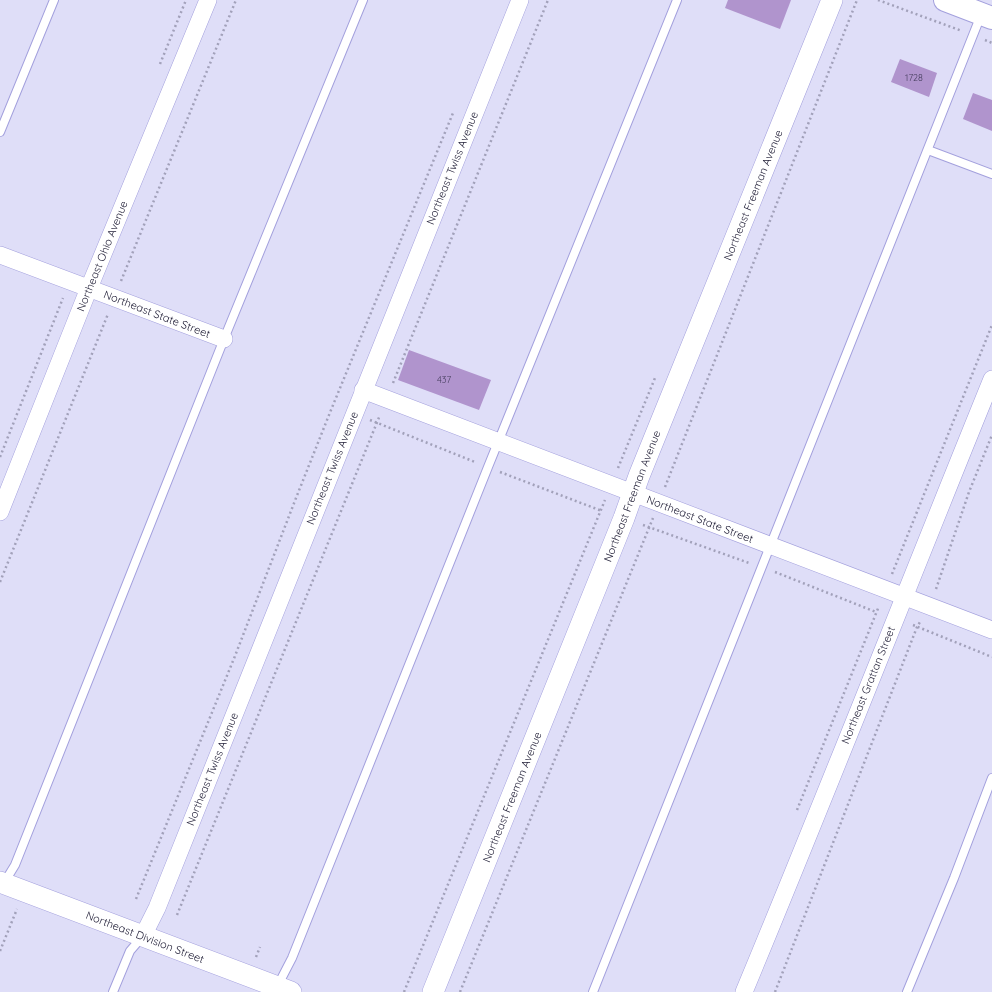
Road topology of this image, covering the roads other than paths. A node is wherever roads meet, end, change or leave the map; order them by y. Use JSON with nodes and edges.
{"nodes":[{"id":1,"x":54,"y":0,"type":"edge"},
{"id":2,"x":208,"y":0,"type":"edge"},
{"id":3,"x":363,"y":0,"type":"edge"},
{"id":4,"x":520,"y":0,"type":"edge"},
{"id":5,"x":677,"y":0,"type":"edge"},
{"id":6,"x":832,"y":0,"type":"edge"},
{"id":7,"x":945,"y":0,"type":"edge"},
{"id":8,"x":986,"y":16,"type":"edge"},
{"id":9,"x":0,"y":132,"type":"edge"},
{"id":10,"x":928,"y":150,"type":"junction"},
{"id":11,"x":992,"y":174,"type":"edge"},
{"id":12,"x":0,"y":255,"type":"edge"},
{"id":13,"x":89,"y":288,"type":"junction"},
{"id":14,"x":224,"y":339,"type":"junction"},
{"id":15,"x":992,"y":379,"type":"edge"},
{"id":16,"x":363,"y":390,"type":"junction"},
{"id":17,"x":498,"y":442,"type":"junction"},
{"id":18,"x":634,"y":494,"type":"junction"},
{"id":19,"x":0,"y":512,"type":"edge"},
{"id":20,"x":770,"y":546,"type":"junction"},
{"id":21,"x":903,"y":597,"type":"junction"},
{"id":22,"x":992,"y":630,"type":"edge"},
{"id":23,"x":992,"y":778,"type":"edge"},
{"id":24,"x":1,"y":885,"type":"edge"},
{"id":25,"x":143,"y":936,"type":"junction"},
{"id":26,"x":281,"y":990,"type":"edge"},
{"id":27,"x":113,"y":992,"type":"edge"},
{"id":28,"x":433,"y":992,"type":"edge"},
{"id":29,"x":593,"y":992,"type":"edge"},
{"id":30,"x":744,"y":992,"type":"edge"},
{"id":31,"x":907,"y":992,"type":"edge"}],
"edges":[{"from":1,"to":9,"type":"lane"},
{"from":2,"to":13,"type":"street","name":"Northeast Ohio Avenue"},
{"from":3,"to":14,"type":"lane"},
{"from":4,"to":16,"type":"street","name":"Northeast Twiss Avenue"},
{"from":5,"to":17,"type":"lane"},
{"from":6,"to":18,"type":"street","name":"Northeast Freeman Avenue"},
{"from":7,"to":8,"type":"main road"},
{"from":8,"to":10,"type":"lane"},
{"from":10,"to":11,"type":"lane"},
{"from":10,"to":20,"type":"lane"},
{"from":12,"to":13,"type":"street","name":"Northeast State Street"},
{"from":13,"to":14,"type":"street","name":"Northeast State Street"},
{"from":13,"to":19,"type":"street","name":"Northeast Ohio Avenue"},
{"from":14,"to":24,"type":"lane"},
{"from":15,"to":21,"type":"street","name":"Northeast Grattan Street"},
{"from":16,"to":17,"type":"street","name":"Northeast State Street"},
{"from":16,"to":25,"type":"street","name":"Northeast Twiss Avenue"},
{"from":17,"to":18,"type":"street","name":"Northeast State Street"},
{"from":17,"to":26,"type":"lane"},
{"from":18,"to":20,"type":"street","name":"Northeast State Street"},
{"from":18,"to":28,"type":"street","name":"Northeast Freeman Avenue"},
{"from":20,"to":21,"type":"street","name":"Northeast State Street"},
{"from":20,"to":29,"type":"lane"},
{"from":21,"to":22,"type":"street","name":"Northeast State Street"},
{"from":21,"to":30,"type":"street","name":"Northeast Grattan Street"},
{"from":23,"to":31,"type":"lane"},
{"from":24,"to":25,"type":"street","name":"Northeast Division Street"},
{"from":25,"to":26,"type":"street","name":"Northeast Division Street"},
{"from":25,"to":27,"type":"lane"}]}
